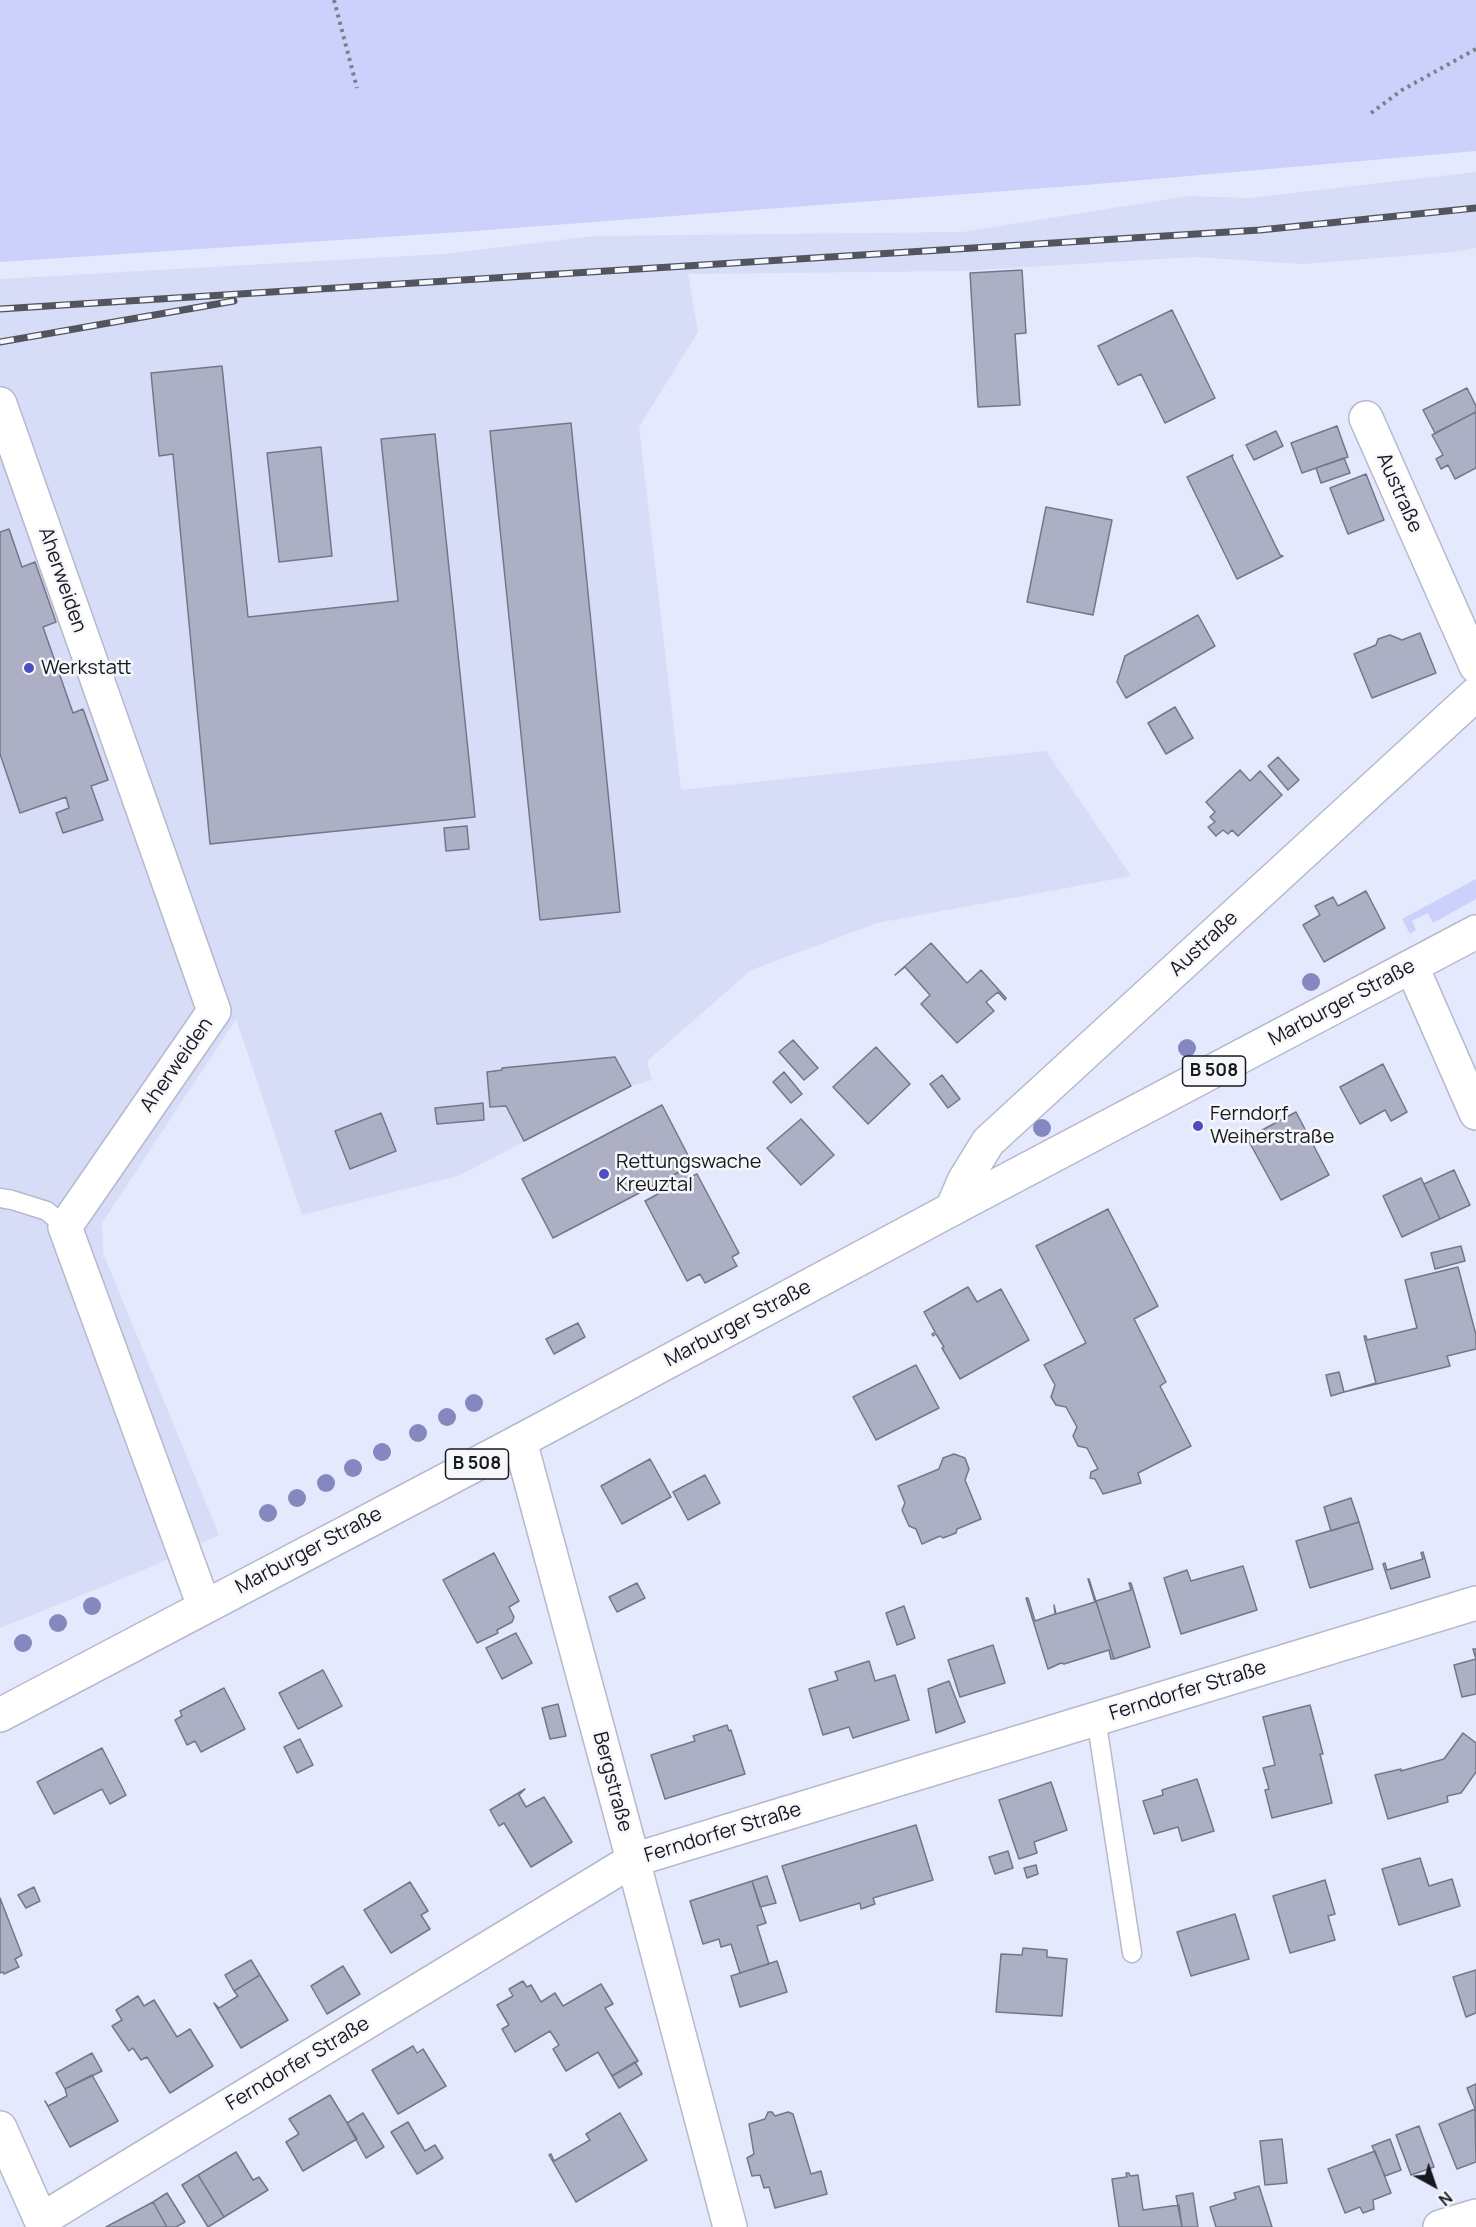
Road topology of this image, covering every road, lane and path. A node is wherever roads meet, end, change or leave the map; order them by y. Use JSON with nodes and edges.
{"nodes":[{"id":1,"x":334,"y":0,"type":"edge"},
{"id":2,"x":1476,"y":49,"type":"edge"},
{"id":3,"x":357,"y":88,"type":"dead end"},
{"id":4,"x":1371,"y":112,"type":"dead end"},
{"id":5,"x":0,"y":404,"type":"edge"},
{"id":6,"x":1366,"y":418,"type":"dead end"},
{"id":7,"x":1476,"y":666,"type":"edge"},
{"id":8,"x":1476,"y":694,"type":"edge"},
{"id":9,"x":1476,"y":932,"type":"edge"},
{"id":10,"x":1412,"y":967,"type":"junction"},
{"id":11,"x":1476,"y":1113,"type":"edge"},
{"id":12,"x":0,"y":1198,"type":"edge"},
{"id":13,"x":952,"y":1209,"type":"junction"},
{"id":14,"x":65,"y":1227,"type":"junction"},
{"id":15,"x":520,"y":1441,"type":"junction"},
{"id":16,"x":1476,"y":1603,"type":"edge"},
{"id":17,"x":204,"y":1606,"type":"junction"},
{"id":18,"x":0,"y":1715,"type":"edge"},
{"id":19,"x":1096,"y":1718,"type":"junction"},
{"id":20,"x":633,"y":1860,"type":"junction"},
{"id":21,"x":1132,"y":1953,"type":"dead end"},
{"id":22,"x":0,"y":2128,"type":"edge"},
{"id":23,"x":1476,"y":2216,"type":"edge"},
{"id":24,"x":42,"y":2224,"type":"edge"},
{"id":25,"x":730,"y":2227,"type":"edge"},
{"id":26,"x":1440,"y":2227,"type":"edge"}],
"edges":[{"from":1,"to":3,"type":"path"},
{"from":2,"to":4,"type":"path"},
{"from":5,"to":14,"type":"street","name":"Aherweiden"},
{"from":6,"to":7,"type":"street","name":"Austraße"},
{"from":8,"to":13,"type":"street","name":"Austraße"},
{"from":9,"to":10,"type":"street","name":"Marburger Straße","number":"B 508"},
{"from":10,"to":11,"type":"street"},
{"from":10,"to":13,"type":"street","name":"Marburger Straße","number":"B 508"},
{"from":12,"to":14,"type":"lane"},
{"from":13,"to":15,"type":"street","name":"Marburger Straße","number":"B 508"},
{"from":14,"to":17,"type":"street"},
{"from":15,"to":17,"type":"street","name":"Marburger Straße","number":"B 508"},
{"from":15,"to":20,"type":"street","name":"Bergstraße"},
{"from":16,"to":19,"type":"street","name":"Ferndorfer Straße"},
{"from":17,"to":18,"type":"street","name":"Marburger Straße","number":"B 508"},
{"from":19,"to":20,"type":"street","name":"Ferndorfer Straße"},
{"from":19,"to":21,"type":"lane"},
{"from":20,"to":24,"type":"street","name":"Ferndorfer Straße"},
{"from":20,"to":25,"type":"street","name":"Bergstraße"},
{"from":22,"to":24,"type":"street"},
{"from":23,"to":26,"type":"street"}]}
